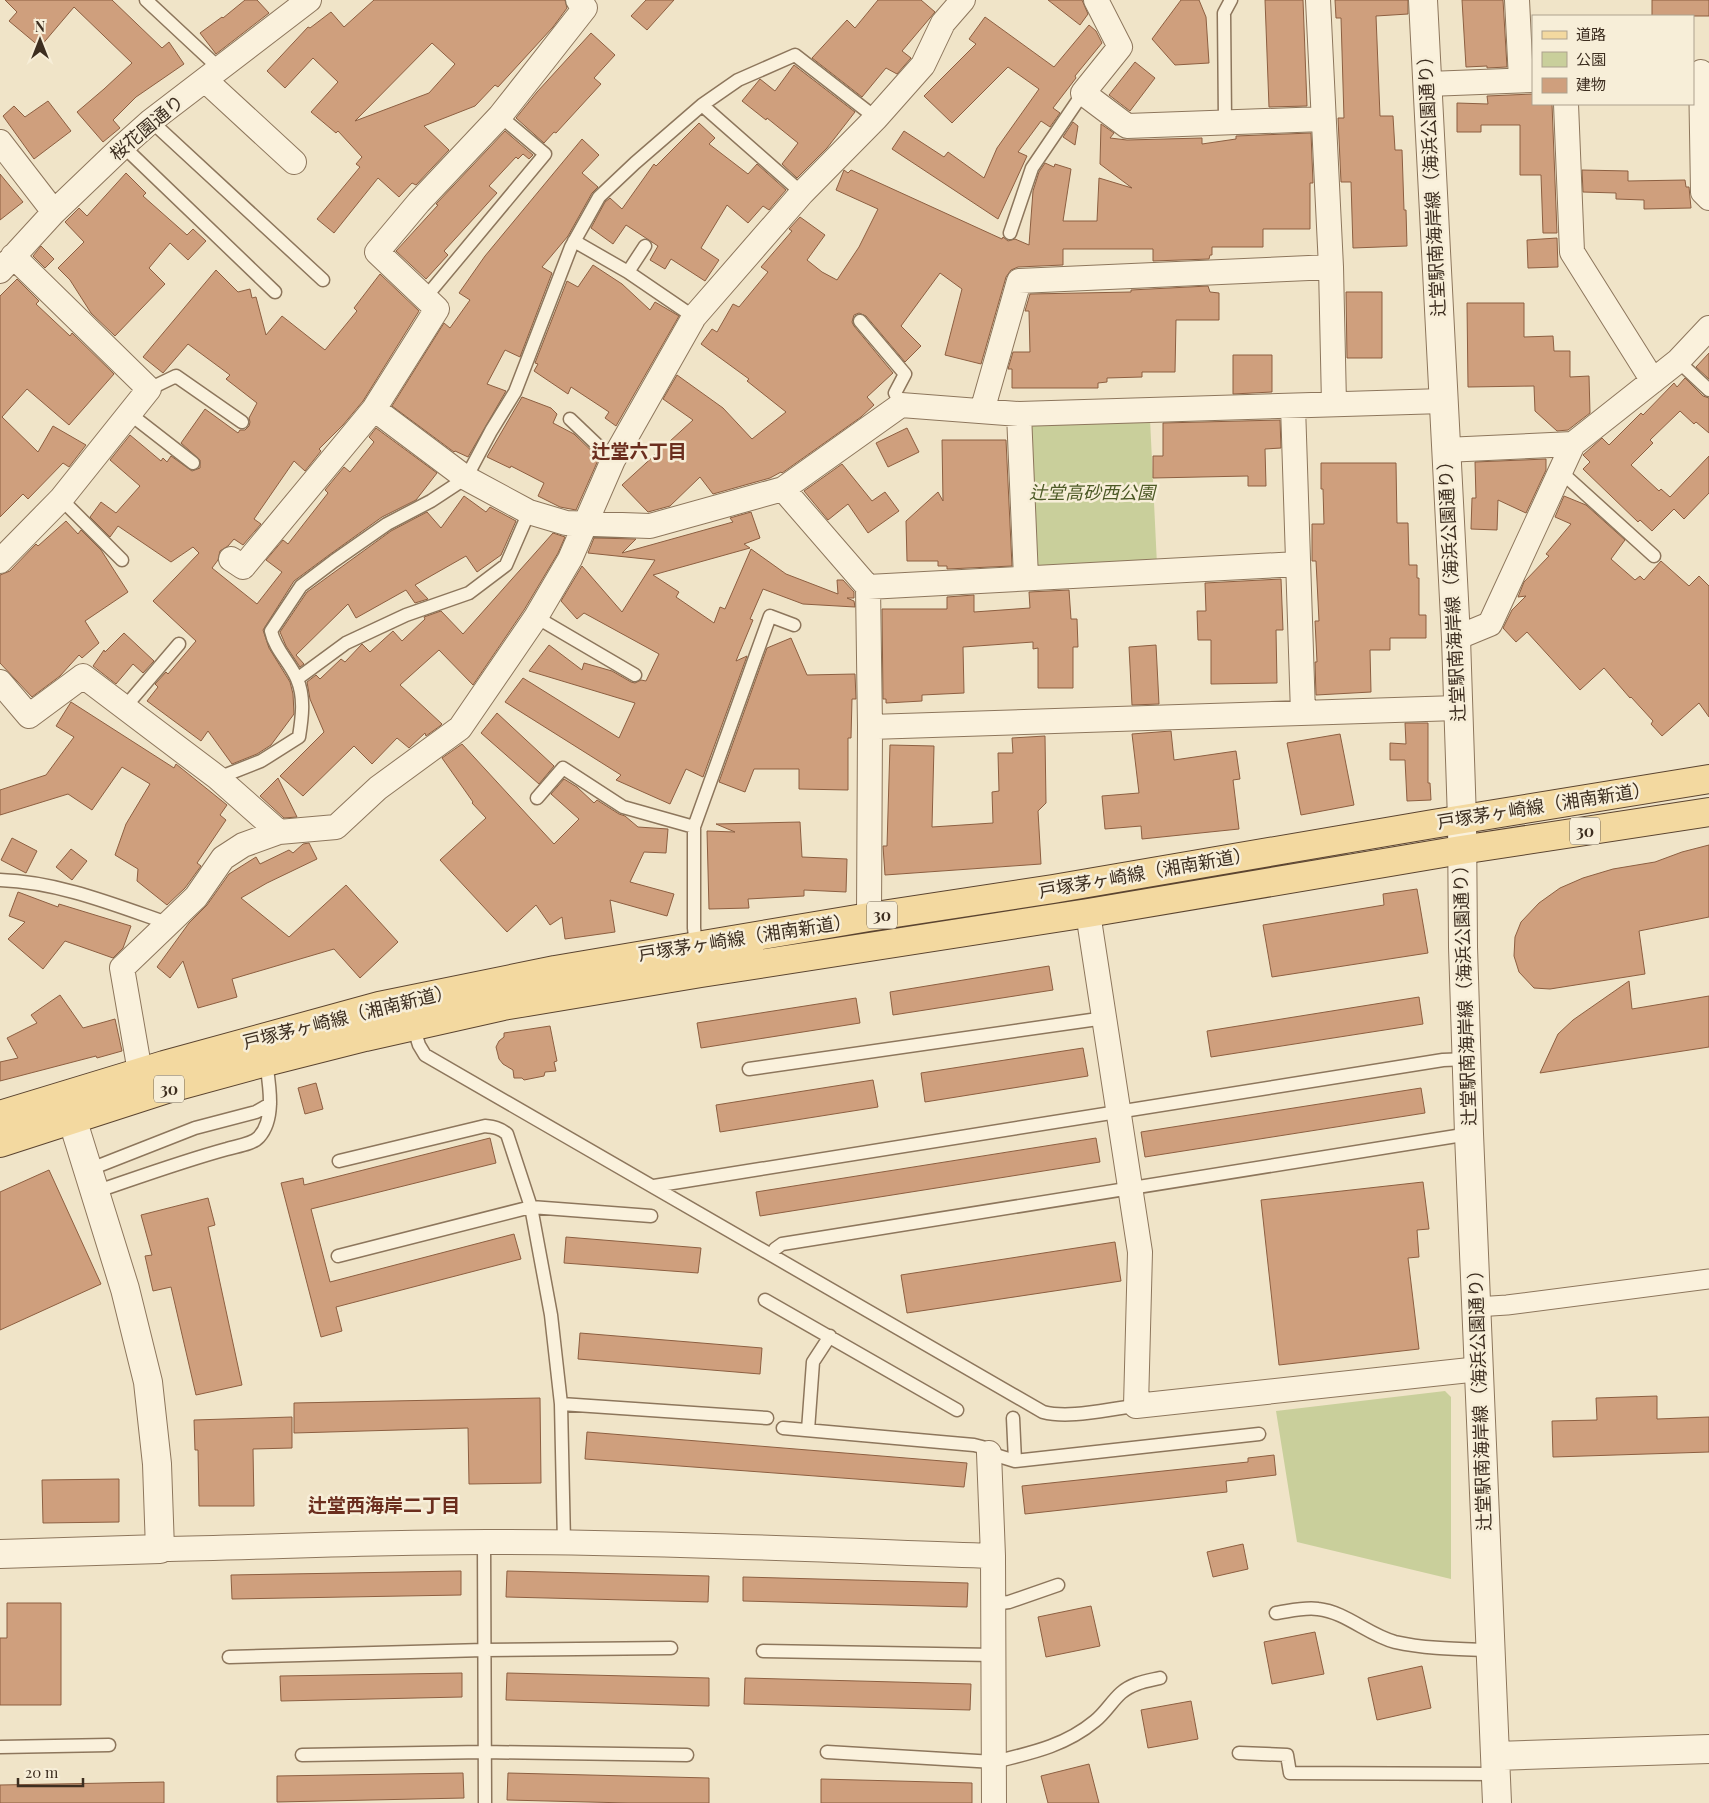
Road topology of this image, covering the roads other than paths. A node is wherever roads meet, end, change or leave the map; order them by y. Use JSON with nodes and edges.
{"nodes":[{"id":1,"x":146,"y":0,"type":"edge"},
{"id":2,"x":309,"y":0,"type":"edge"},
{"id":3,"x":578,"y":0,"type":"edge"},
{"id":4,"x":964,"y":0,"type":"edge"},
{"id":5,"x":1096,"y":0,"type":"edge"},
{"id":6,"x":1231,"y":0,"type":"edge"},
{"id":7,"x":1318,"y":0,"type":"edge"},
{"id":8,"x":1424,"y":0,"type":"edge"},
{"id":9,"x":1517,"y":0,"type":"edge"},
{"id":10,"x":1701,"y":72,"type":"edge"},
{"id":11,"x":212,"y":75,"type":"junction"},
{"id":12,"x":1527,"y":80,"type":"edge"},
{"id":13,"x":1428,"y":84,"type":"junction"},
{"id":14,"x":1083,"y":93,"type":"junction"},
{"id":15,"x":702,"y":105,"type":"junction"},
{"id":16,"x":1566,"y":105,"type":"edge"},
{"id":17,"x":500,"y":116,"type":"junction"},
{"id":18,"x":876,"y":118,"type":"junction"},
{"id":19,"x":1323,"y":119,"type":"junction"},
{"id":20,"x":151,"y":121,"type":"junction"},
{"id":21,"x":1225,"y":121,"type":"junction"},
{"id":22,"x":0,"y":142,"type":"edge"},
{"id":23,"x":123,"y":146,"type":"junction"},
{"id":24,"x":294,"y":162,"type":"dead end"},
{"id":25,"x":802,"y":193,"type":"junction"},
{"id":26,"x":1709,"y":198,"type":"edge"},
{"id":27,"x":54,"y":212,"type":"junction"},
{"id":28,"x":1010,"y":233,"type":"dead end"},
{"id":29,"x":574,"y":241,"type":"junction"},
{"id":30,"x":645,"y":246,"type":"dead end"},
{"id":31,"x":6,"y":264,"type":"edge"},
{"id":32,"x":1331,"y":267,"type":"junction"},
{"id":33,"x":628,"y":272,"type":"junction"},
{"id":34,"x":323,"y":280,"type":"dead end"},
{"id":35,"x":274,"y":292,"type":"dead end"},
{"id":36,"x":425,"y":298,"type":"junction"},
{"id":37,"x":694,"y":317,"type":"junction"},
{"id":38,"x":860,"y":321,"type":"dead end"},
{"id":39,"x":1709,"y":328,"type":"edge"},
{"id":40,"x":1678,"y":361,"type":"junction"},
{"id":41,"x":1653,"y":381,"type":"junction"},
{"id":42,"x":149,"y":389,"type":"junction"},
{"id":43,"x":1709,"y":390,"type":"edge"},
{"id":44,"x":1443,"y":401,"type":"junction"},
{"id":45,"x":1334,"y":404,"type":"junction"},
{"id":46,"x":901,"y":405,"type":"junction"},
{"id":47,"x":1293,"y":406,"type":"junction"},
{"id":48,"x":374,"y":409,"type":"junction"},
{"id":49,"x":982,"y":411,"type":"junction"},
{"id":50,"x":130,"y":414,"type":"junction"},
{"id":51,"x":1018,"y":414,"type":"junction"},
{"id":52,"x":570,"y":419,"type":"dead end"},
{"id":53,"x":242,"y":422,"type":"dead end"},
{"id":54,"x":1572,"y":444,"type":"junction"},
{"id":55,"x":1445,"y":450,"type":"junction"},
{"id":56,"x":613,"y":460,"type":"junction"},
{"id":57,"x":193,"y":464,"type":"dead end"},
{"id":58,"x":1560,"y":471,"type":"junction"},
{"id":59,"x":466,"y":478,"type":"junction"},
{"id":60,"x":783,"y":488,"type":"junction"},
{"id":61,"x":61,"y":499,"type":"junction"},
{"id":62,"x":529,"y":512,"type":"junction"},
{"id":63,"x":587,"y":523,"type":"junction"},
{"id":64,"x":1654,"y":556,"type":"dead end"},
{"id":65,"x":231,"y":559,"type":"dead end"},
{"id":66,"x":122,"y":560,"type":"dead end"},
{"id":67,"x":0,"y":561,"type":"edge"},
{"id":68,"x":1298,"y":564,"type":"junction"},
{"id":69,"x":1026,"y":578,"type":"junction"},
{"id":70,"x":868,"y":587,"type":"junction"},
{"id":71,"x":536,"y":617,"type":"junction"},
{"id":72,"x":794,"y":625,"type":"dead end"},
{"id":73,"x":1456,"y":638,"type":"junction"},
{"id":74,"x":179,"y":644,"type":"dead end"},
{"id":75,"x":635,"y":675,"type":"dead end"},
{"id":76,"x":297,"y":679,"type":"junction"},
{"id":77,"x":0,"y":682,"type":"edge"},
{"id":78,"x":125,"y":707,"type":"junction"},
{"id":79,"x":1457,"y":708,"type":"junction"},
{"id":80,"x":1303,"y":713,"type":"junction"},
{"id":81,"x":870,"y":728,"type":"junction"},
{"id":82,"x":218,"y":778,"type":"junction"},
{"id":83,"x":1709,"y":779,"type":"edge"},
{"id":84,"x":537,"y":798,"type":"dead end"},
{"id":85,"x":1709,"y":812,"type":"edge"},
{"id":86,"x":1462,"y":820,"type":"junction"},
{"id":87,"x":694,"y":827,"type":"junction"},
{"id":88,"x":279,"y":832,"type":"junction"},
{"id":89,"x":1461,"y":850,"type":"junction"},
{"id":90,"x":0,"y":880,"type":"edge"},
{"id":91,"x":1088,"y":913,"type":"junction"},
{"id":92,"x":869,"y":917,"type":"junction"},
{"id":93,"x":170,"y":924,"type":"junction"},
{"id":94,"x":696,"y":946,"type":"junction"},
{"id":95,"x":1104,"y":1018,"type":"junction"},
{"id":96,"x":413,"y":1026,"type":"junction"},
{"id":97,"x":1467,"y":1059,"type":"junction"},
{"id":98,"x":266,"y":1062,"type":"junction"},
{"id":99,"x":749,"y":1069,"type":"dead end"},
{"id":100,"x":140,"y":1072,"type":"junction"},
{"id":101,"x":270,"y":1104,"type":"junction"},
{"id":102,"x":69,"y":1108,"type":"junction"},
{"id":103,"x":1119,"y":1112,"type":"junction"},
{"id":104,"x":0,"y":1114,"type":"edge"},
{"id":105,"x":1469,"y":1134,"type":"junction"},
{"id":106,"x":0,"y":1143,"type":"edge"},
{"id":107,"x":339,"y":1161,"type":"dead end"},
{"id":108,"x":92,"y":1181,"type":"junction"},
{"id":109,"x":654,"y":1186,"type":"junction"},
{"id":110,"x":1131,"y":1188,"type":"junction"},
{"id":111,"x":531,"y":1207,"type":"junction"},
{"id":112,"x":651,"y":1216,"type":"dead end"},
{"id":113,"x":775,"y":1250,"type":"dead end"},
{"id":114,"x":338,"y":1256,"type":"dead end"},
{"id":115,"x":1709,"y":1279,"type":"edge"},
{"id":116,"x":765,"y":1300,"type":"dead end"},
{"id":117,"x":1476,"y":1307,"type":"junction"},
{"id":118,"x":830,"y":1336,"type":"junction"},
{"id":119,"x":1479,"y":1369,"type":"junction"},
{"id":120,"x":561,"y":1404,"type":"junction"},
{"id":121,"x":1136,"y":1406,"type":"junction"},
{"id":122,"x":957,"y":1410,"type":"dead end"},
{"id":123,"x":767,"y":1418,"type":"dead end"},
{"id":124,"x":1013,"y":1418,"type":"dead end"},
{"id":125,"x":783,"y":1428,"type":"dead end"},
{"id":126,"x":808,"y":1430,"type":"junction"},
{"id":127,"x":1259,"y":1434,"type":"dead end"},
{"id":128,"x":990,"y":1453,"type":"junction"},
{"id":129,"x":1015,"y":1461,"type":"junction"},
{"id":130,"x":484,"y":1542,"type":"junction"},
{"id":131,"x":564,"y":1542,"type":"junction"},
{"id":132,"x":160,"y":1549,"type":"junction"},
{"id":133,"x":0,"y":1554,"type":"edge"},
{"id":134,"x":993,"y":1556,"type":"junction"},
{"id":135,"x":1058,"y":1585,"type":"dead end"},
{"id":136,"x":993,"y":1604,"type":"junction"},
{"id":137,"x":1276,"y":1614,"type":"dead end"},
{"id":138,"x":671,"y":1648,"type":"dead end"},
{"id":139,"x":484,"y":1650,"type":"junction"},
{"id":140,"x":1490,"y":1650,"type":"junction"},
{"id":141,"x":763,"y":1651,"type":"dead end"},
{"id":142,"x":994,"y":1655,"type":"junction"},
{"id":143,"x":229,"y":1657,"type":"dead end"},
{"id":144,"x":1160,"y":1678,"type":"dead end"},
{"id":145,"x":110,"y":1745,"type":"dead end"},
{"id":146,"x":0,"y":1747,"type":"edge"},
{"id":147,"x":1709,"y":1750,"type":"edge"},
{"id":148,"x":483,"y":1752,"type":"junction"},
{"id":149,"x":827,"y":1752,"type":"dead end"},
{"id":150,"x":1239,"y":1753,"type":"dead end"},
{"id":151,"x":302,"y":1755,"type":"dead end"},
{"id":152,"x":687,"y":1755,"type":"dead end"},
{"id":153,"x":994,"y":1762,"type":"junction"},
{"id":154,"x":1496,"y":1765,"type":"junction"},
{"id":155,"x":485,"y":1803,"type":"edge"},
{"id":156,"x":994,"y":1803,"type":"edge"},
{"id":157,"x":1497,"y":1803,"type":"edge"}],
"edges":[{"from":1,"to":11,"type":"lane"},
{"from":2,"to":11,"type":"street","name":"桜花園通り"},
{"from":3,"to":17,"type":"street"},
{"from":4,"to":18,"type":"street"},
{"from":5,"to":14,"type":"street"},
{"from":6,"to":21,"type":"lane"},
{"from":7,"to":19,"type":"street"},
{"from":8,"to":13,"type":"street","name":"辻堂駅南海岸線（海浜公園通り）"},
{"from":9,"to":12,"type":"street"},
{"from":10,"to":26,"type":"street"},
{"from":11,"to":20,"type":"street","name":"桜花園通り"},
{"from":11,"to":24,"type":"street"},
{"from":12,"to":13,"type":"street"},
{"from":13,"to":44,"type":"street","name":"辻堂駅南海岸線（海浜公園通り）"},
{"from":14,"to":21,"type":"street"},
{"from":14,"to":28,"type":"lane"},
{"from":15,"to":18,"type":"lane"},
{"from":15,"to":25,"type":"lane"},
{"from":15,"to":29,"type":"lane"},
{"from":16,"to":41,"type":"street"},
{"from":17,"to":36,"type":"lane"},
{"from":17,"to":36,"type":"street"},
{"from":18,"to":25,"type":"street"},
{"from":19,"to":21,"type":"street"},
{"from":19,"to":32,"type":"street"},
{"from":20,"to":23,"type":"street","name":"桜花園通り"},
{"from":20,"to":34,"type":"lane"},
{"from":22,"to":27,"type":"street"},
{"from":23,"to":27,"type":"street","name":"桜花園通り"},
{"from":23,"to":35,"type":"lane"},
{"from":25,"to":37,"type":"street"},
{"from":27,"to":31,"type":"street","name":"桜花園通り"},
{"from":29,"to":33,"type":"lane"},
{"from":29,"to":59,"type":"lane"},
{"from":30,"to":33,"type":"lane"},
{"from":31,"to":42,"type":"street"},
{"from":32,"to":45,"type":"street"},
{"from":32,"to":49,"type":"street"},
{"from":33,"to":37,"type":"lane"},
{"from":36,"to":48,"type":"street"},
{"from":37,"to":56,"type":"street"},
{"from":38,"to":46,"type":"lane"},
{"from":39,"to":40,"type":"street"},
{"from":40,"to":41,"type":"street"},
{"from":40,"to":43,"type":"lane"},
{"from":41,"to":54,"type":"street"},
{"from":42,"to":50,"type":"street"},
{"from":42,"to":53,"type":"lane"},
{"from":44,"to":45,"type":"street"},
{"from":44,"to":55,"type":"street","name":"辻堂駅南海岸線（海浜公園通り）"},
{"from":45,"to":47,"type":"street"},
{"from":46,"to":49,"type":"street"},
{"from":46,"to":60,"type":"street"},
{"from":47,"to":51,"type":"street"},
{"from":47,"to":68,"type":"street"},
{"from":48,"to":59,"type":"street"},
{"from":48,"to":65,"type":"street"},
{"from":49,"to":51,"type":"street"},
{"from":50,"to":57,"type":"lane"},
{"from":50,"to":61,"type":"street"},
{"from":51,"to":69,"type":"street"},
{"from":52,"to":56,"type":"lane"},
{"from":54,"to":55,"type":"street"},
{"from":54,"to":58,"type":"street"},
{"from":55,"to":73,"type":"street","name":"辻堂駅南海岸線（海浜公園通り）"},
{"from":56,"to":63,"type":"street"},
{"from":58,"to":64,"type":"lane"},
{"from":58,"to":73,"type":"street"},
{"from":59,"to":62,"type":"street"},
{"from":59,"to":76,"type":"lane"},
{"from":60,"to":63,"type":"street"},
{"from":60,"to":70,"type":"street"},
{"from":61,"to":66,"type":"lane"},
{"from":61,"to":67,"type":"street"},
{"from":62,"to":63,"type":"street"},
{"from":62,"to":76,"type":"lane"},
{"from":63,"to":71,"type":"street"},
{"from":68,"to":69,"type":"street"},
{"from":68,"to":80,"type":"street"},
{"from":69,"to":70,"type":"street"},
{"from":70,"to":81,"type":"street"},
{"from":71,"to":75,"type":"lane"},
{"from":71,"to":88,"type":"street"},
{"from":72,"to":87,"type":"lane"},
{"from":73,"to":79,"type":"street","name":"辻堂駅南海岸線（海浜公園通り）"},
{"from":74,"to":78,"type":"lane"},
{"from":76,"to":82,"type":"lane"},
{"from":77,"to":78,"type":"street"},
{"from":78,"to":82,"type":"street"},
{"from":79,"to":80,"type":"street"},
{"from":79,"to":86,"type":"street","name":"辻堂駅南海岸線（海浜公園通り）"},
{"from":80,"to":81,"type":"street"},
{"from":81,"to":92,"type":"street"},
{"from":82,"to":88,"type":"street"},
{"from":83,"to":86,"type":"main road","name":"戸塚茅ヶ崎線（湘南新道）","number":"30"},
{"from":84,"to":87,"type":"lane"},
{"from":85,"to":89,"type":"main road","name":"戸塚茅ヶ崎線（湘南新道）","number":"30"},
{"from":86,"to":89,"type":"street","name":"辻堂駅南海岸線（海浜公園通り）"},
{"from":86,"to":92,"type":"main road","name":"戸塚茅ヶ崎線（湘南新道）","number":"30"},
{"from":87,"to":94,"type":"lane"},
{"from":88,"to":93,"type":"street"},
{"from":89,"to":91,"type":"main road","name":"戸塚茅ヶ崎線（湘南新道）","number":"30"},
{"from":89,"to":97,"type":"street","name":"辻堂駅南海岸線（海浜公園通り）"},
{"from":90,"to":93,"type":"lane"},
{"from":91,"to":95,"type":"street"},
{"from":91,"to":96,"type":"main road","name":"戸塚茅ヶ崎線（湘南新道）","number":"30"},
{"from":92,"to":94,"type":"main road","name":"戸塚茅ヶ崎線（湘南新道）","number":"30"},
{"from":93,"to":100,"type":"street"},
{"from":94,"to":100,"type":"main road","name":"戸塚茅ヶ崎線（湘南新道）","number":"30"},
{"from":95,"to":99,"type":"lane"},
{"from":95,"to":103,"type":"street"},
{"from":96,"to":98,"type":"main road","name":"戸塚茅ヶ崎線（湘南新道）","number":"30"},
{"from":96,"to":109,"type":"lane"},
{"from":97,"to":103,"type":"lane"},
{"from":97,"to":105,"type":"street","name":"辻堂駅南海岸線（海浜公園通り）"},
{"from":98,"to":101,"type":"lane"},
{"from":98,"to":102,"type":"main road","name":"戸塚茅ヶ崎線（湘南新道）","number":"30"},
{"from":100,"to":102,"type":"main road","name":"戸塚茅ヶ崎線（湘南新道）","number":"30"},
{"from":101,"to":108,"type":"lane"},
{"from":101,"to":108,"type":"lane"},
{"from":102,"to":104,"type":"main road","name":"戸塚茅ヶ崎線（湘南新道）","number":"30"},
{"from":102,"to":106,"type":"main road","name":"戸塚茅ヶ崎線（湘南新道）","number":"30"},
{"from":102,"to":108,"type":"street"},
{"from":103,"to":109,"type":"lane"},
{"from":103,"to":110,"type":"street"},
{"from":105,"to":110,"type":"lane"},
{"from":105,"to":117,"type":"street","name":"辻堂駅南海岸線（海浜公園通り）"},
{"from":107,"to":111,"type":"lane"},
{"from":108,"to":132,"type":"street"},
{"from":109,"to":121,"type":"lane"},
{"from":110,"to":113,"type":"lane"},
{"from":110,"to":121,"type":"street"},
{"from":111,"to":112,"type":"lane"},
{"from":111,"to":114,"type":"lane"},
{"from":111,"to":120,"type":"lane"},
{"from":115,"to":117,"type":"street"},
{"from":116,"to":118,"type":"lane"},
{"from":117,"to":119,"type":"street","name":"辻堂駅南海岸線（海浜公園通り）"},
{"from":118,"to":122,"type":"lane"},
{"from":118,"to":126,"type":"lane"},
{"from":119,"to":121,"type":"street"},
{"from":119,"to":140,"type":"street","name":"辻堂駅南海岸線（海浜公園通り）"},
{"from":120,"to":123,"type":"lane"},
{"from":120,"to":131,"type":"lane"},
{"from":124,"to":129,"type":"lane"},
{"from":125,"to":126,"type":"lane"},
{"from":126,"to":128,"type":"lane"},
{"from":127,"to":129,"type":"lane"},
{"from":128,"to":129,"type":"lane"},
{"from":128,"to":134,"type":"street"},
{"from":130,"to":131,"type":"street"},
{"from":130,"to":132,"type":"street"},
{"from":130,"to":139,"type":"lane"},
{"from":131,"to":134,"type":"street"},
{"from":132,"to":133,"type":"street"},
{"from":134,"to":136,"type":"street"},
{"from":135,"to":136,"type":"lane"},
{"from":136,"to":142,"type":"street"},
{"from":137,"to":140,"type":"lane"},
{"from":138,"to":139,"type":"lane"},
{"from":139,"to":143,"type":"lane"},
{"from":139,"to":148,"type":"lane"},
{"from":140,"to":154,"type":"street","name":"辻堂駅南海岸線（海浜公園通り）"},
{"from":141,"to":142,"type":"lane"},
{"from":142,"to":153,"type":"street"},
{"from":144,"to":153,"type":"lane"},
{"from":145,"to":146,"type":"lane"},
{"from":147,"to":154,"type":"street"},
{"from":148,"to":151,"type":"lane"},
{"from":148,"to":152,"type":"lane"},
{"from":148,"to":155,"type":"lane"},
{"from":149,"to":153,"type":"lane"},
{"from":150,"to":154,"type":"lane"},
{"from":153,"to":156,"type":"street"},
{"from":154,"to":157,"type":"street","name":"辻堂駅南海岸線（海浜公園通り）"}]}
